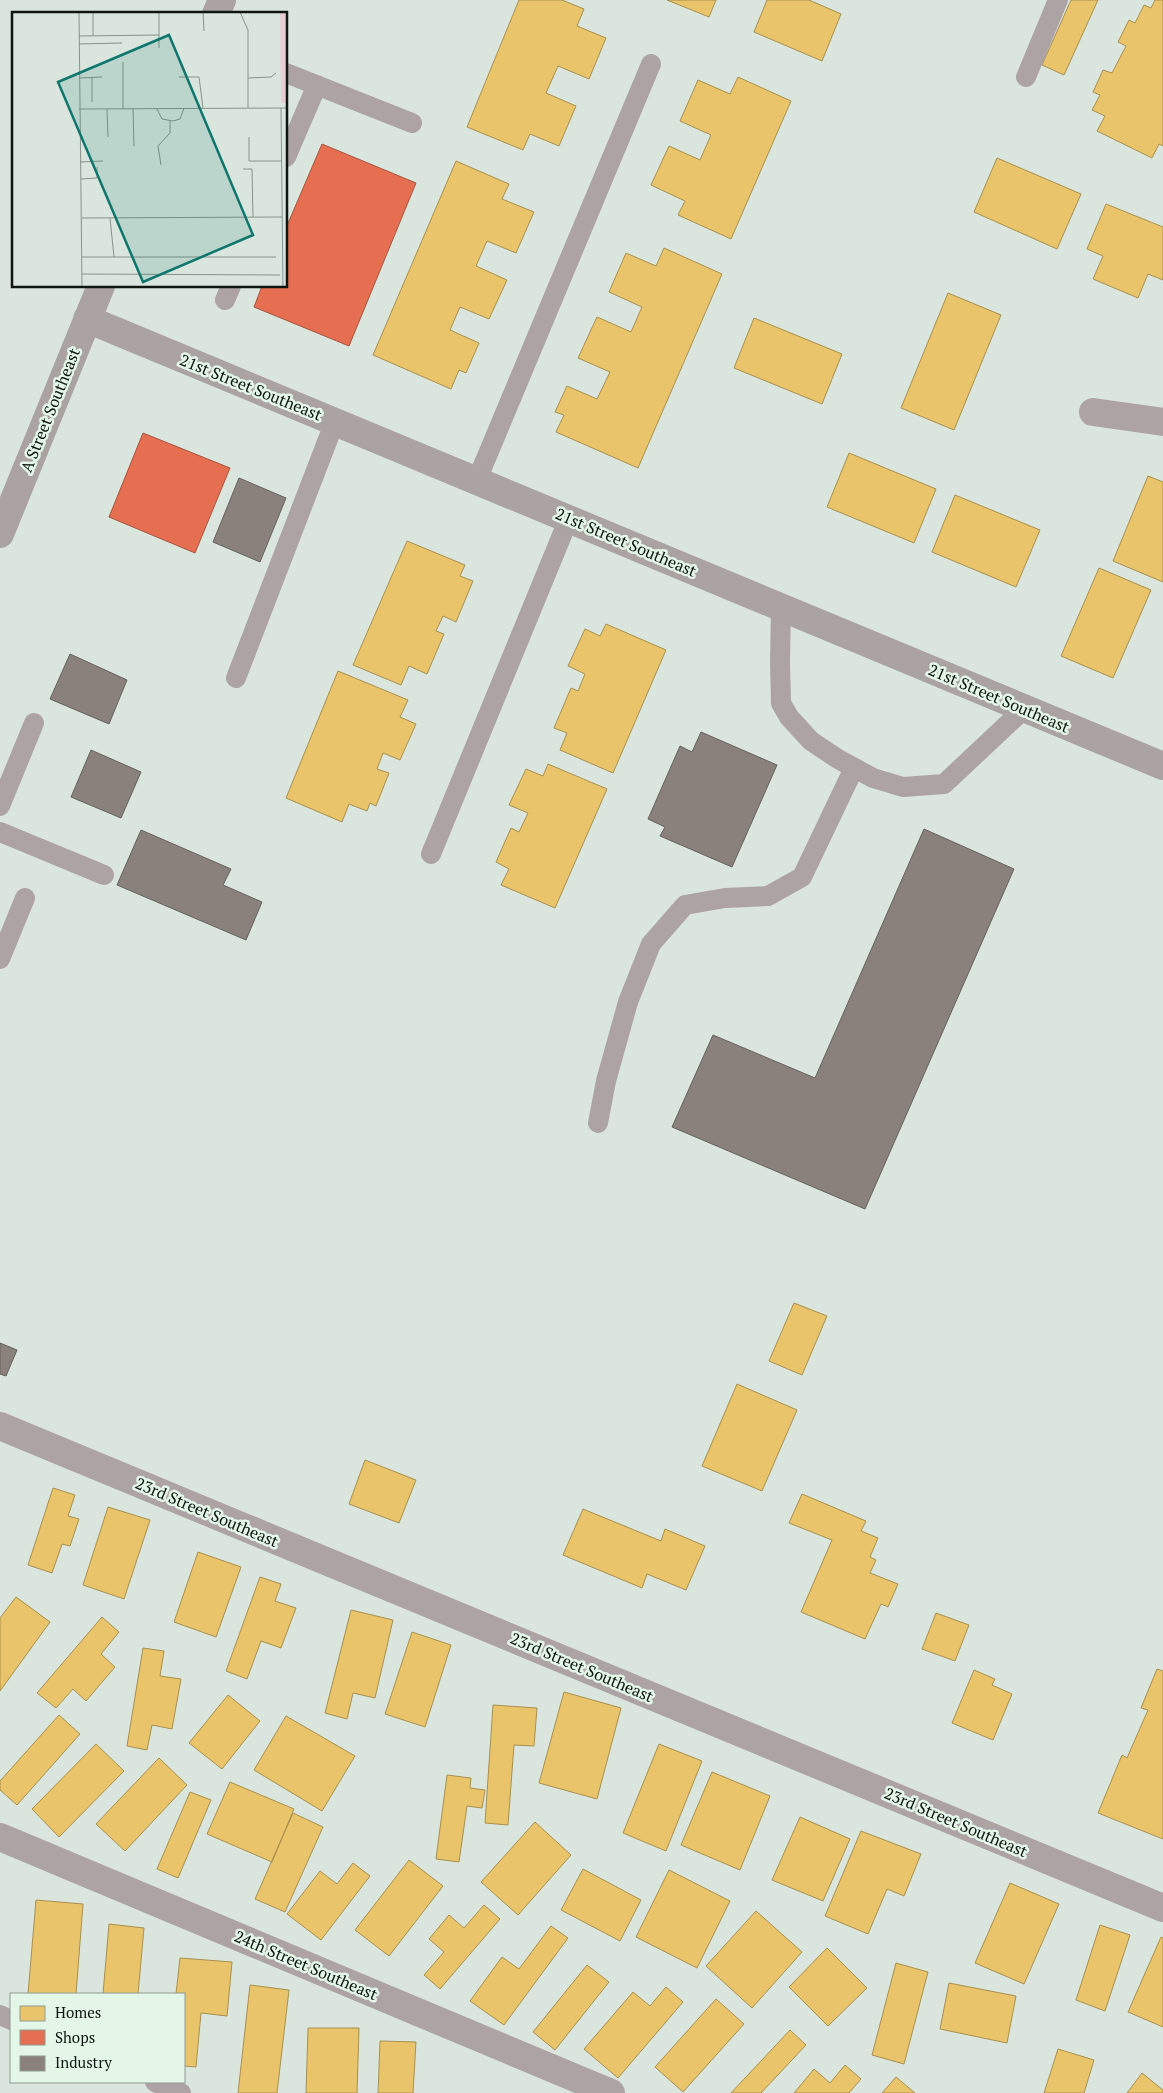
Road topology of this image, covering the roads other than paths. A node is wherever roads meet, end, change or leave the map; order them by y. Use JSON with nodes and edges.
{"nodes":[{"id":1,"x":222,"y":0,"type":"edge"},
{"id":2,"x":1058,"y":0,"type":"edge"},
{"id":3,"x":217,"y":12,"type":"edge"},
{"id":4,"x":651,"y":64,"type":"dead end"},
{"id":5,"x":288,"y":74,"type":"edge"},
{"id":6,"x":1026,"y":77,"type":"dead end"},
{"id":7,"x":317,"y":85,"type":"junction"},
{"id":8,"x":412,"y":123,"type":"dead end"},
{"id":9,"x":288,"y":152,"type":"edge"},
{"id":10,"x":100,"y":288,"type":"edge"},
{"id":11,"x":87,"y":320,"type":"junction"},
{"id":12,"x":1093,"y":412,"type":"dead end"},
{"id":13,"x":335,"y":421,"type":"junction"},
{"id":14,"x":1163,"y":422,"type":"edge"},
{"id":15,"x":478,"y":480,"type":"junction"},
{"id":16,"x":569,"y":518,"type":"junction"},
{"id":17,"x":0,"y":534,"type":"edge"},
{"id":18,"x":781,"y":606,"type":"junction"},
{"id":19,"x":236,"y":678,"type":"dead end"},
{"id":20,"x":1025,"y":708,"type":"junction"},
{"id":21,"x":34,"y":723,"type":"dead end"},
{"id":22,"x":1163,"y":766,"type":"edge"},
{"id":23,"x":854,"y":768,"type":"junction"},
{"id":24,"x":0,"y":806,"type":"edge"},
{"id":25,"x":0,"y":832,"type":"edge"},
{"id":26,"x":431,"y":854,"type":"dead end"},
{"id":27,"x":104,"y":875,"type":"dead end"},
{"id":28,"x":25,"y":898,"type":"dead end"},
{"id":29,"x":0,"y":959,"type":"edge"},
{"id":30,"x":598,"y":1123,"type":"dead end"},
{"id":31,"x":0,"y":1426,"type":"edge"},
{"id":32,"x":0,"y":1837,"type":"edge"},
{"id":33,"x":1163,"y":1908,"type":"edge"},
{"id":34,"x":157,"y":2083,"type":"edge"},
{"id":35,"x":181,"y":2093,"type":"edge"},
{"id":36,"x":611,"y":2093,"type":"edge"}],
"edges":[{"from":1,"to":3,"type":"street"},
{"from":2,"to":6,"type":"lane"},
{"from":4,"to":15,"type":"lane"},
{"from":5,"to":7,"type":"lane"},
{"from":7,"to":8,"type":"lane"},
{"from":7,"to":9,"type":"lane"},
{"from":10,"to":11,"type":"street","name":"A Street Southeast"},
{"from":11,"to":13,"type":"street","name":"21st Street Southeast"},
{"from":11,"to":17,"type":"street","name":"A Street Southeast"},
{"from":12,"to":14,"type":"street"},
{"from":13,"to":15,"type":"street","name":"21st Street Southeast"},
{"from":13,"to":19,"type":"lane"},
{"from":15,"to":16,"type":"street","name":"21st Street Southeast"},
{"from":16,"to":18,"type":"street","name":"21st Street Southeast"},
{"from":16,"to":26,"type":"lane"},
{"from":18,"to":20,"type":"street","name":"21st Street Southeast"},
{"from":18,"to":23,"type":"lane"},
{"from":20,"to":22,"type":"street","name":"21st Street Southeast"},
{"from":20,"to":23,"type":"lane"},
{"from":21,"to":24,"type":"lane"},
{"from":23,"to":30,"type":"lane"},
{"from":25,"to":27,"type":"lane"},
{"from":28,"to":29,"type":"lane"},
{"from":31,"to":33,"type":"street","name":"23rd Street Southeast"},
{"from":32,"to":36,"type":"street","name":"24th Street Southeast"},
{"from":34,"to":35,"type":"lane"}]}
